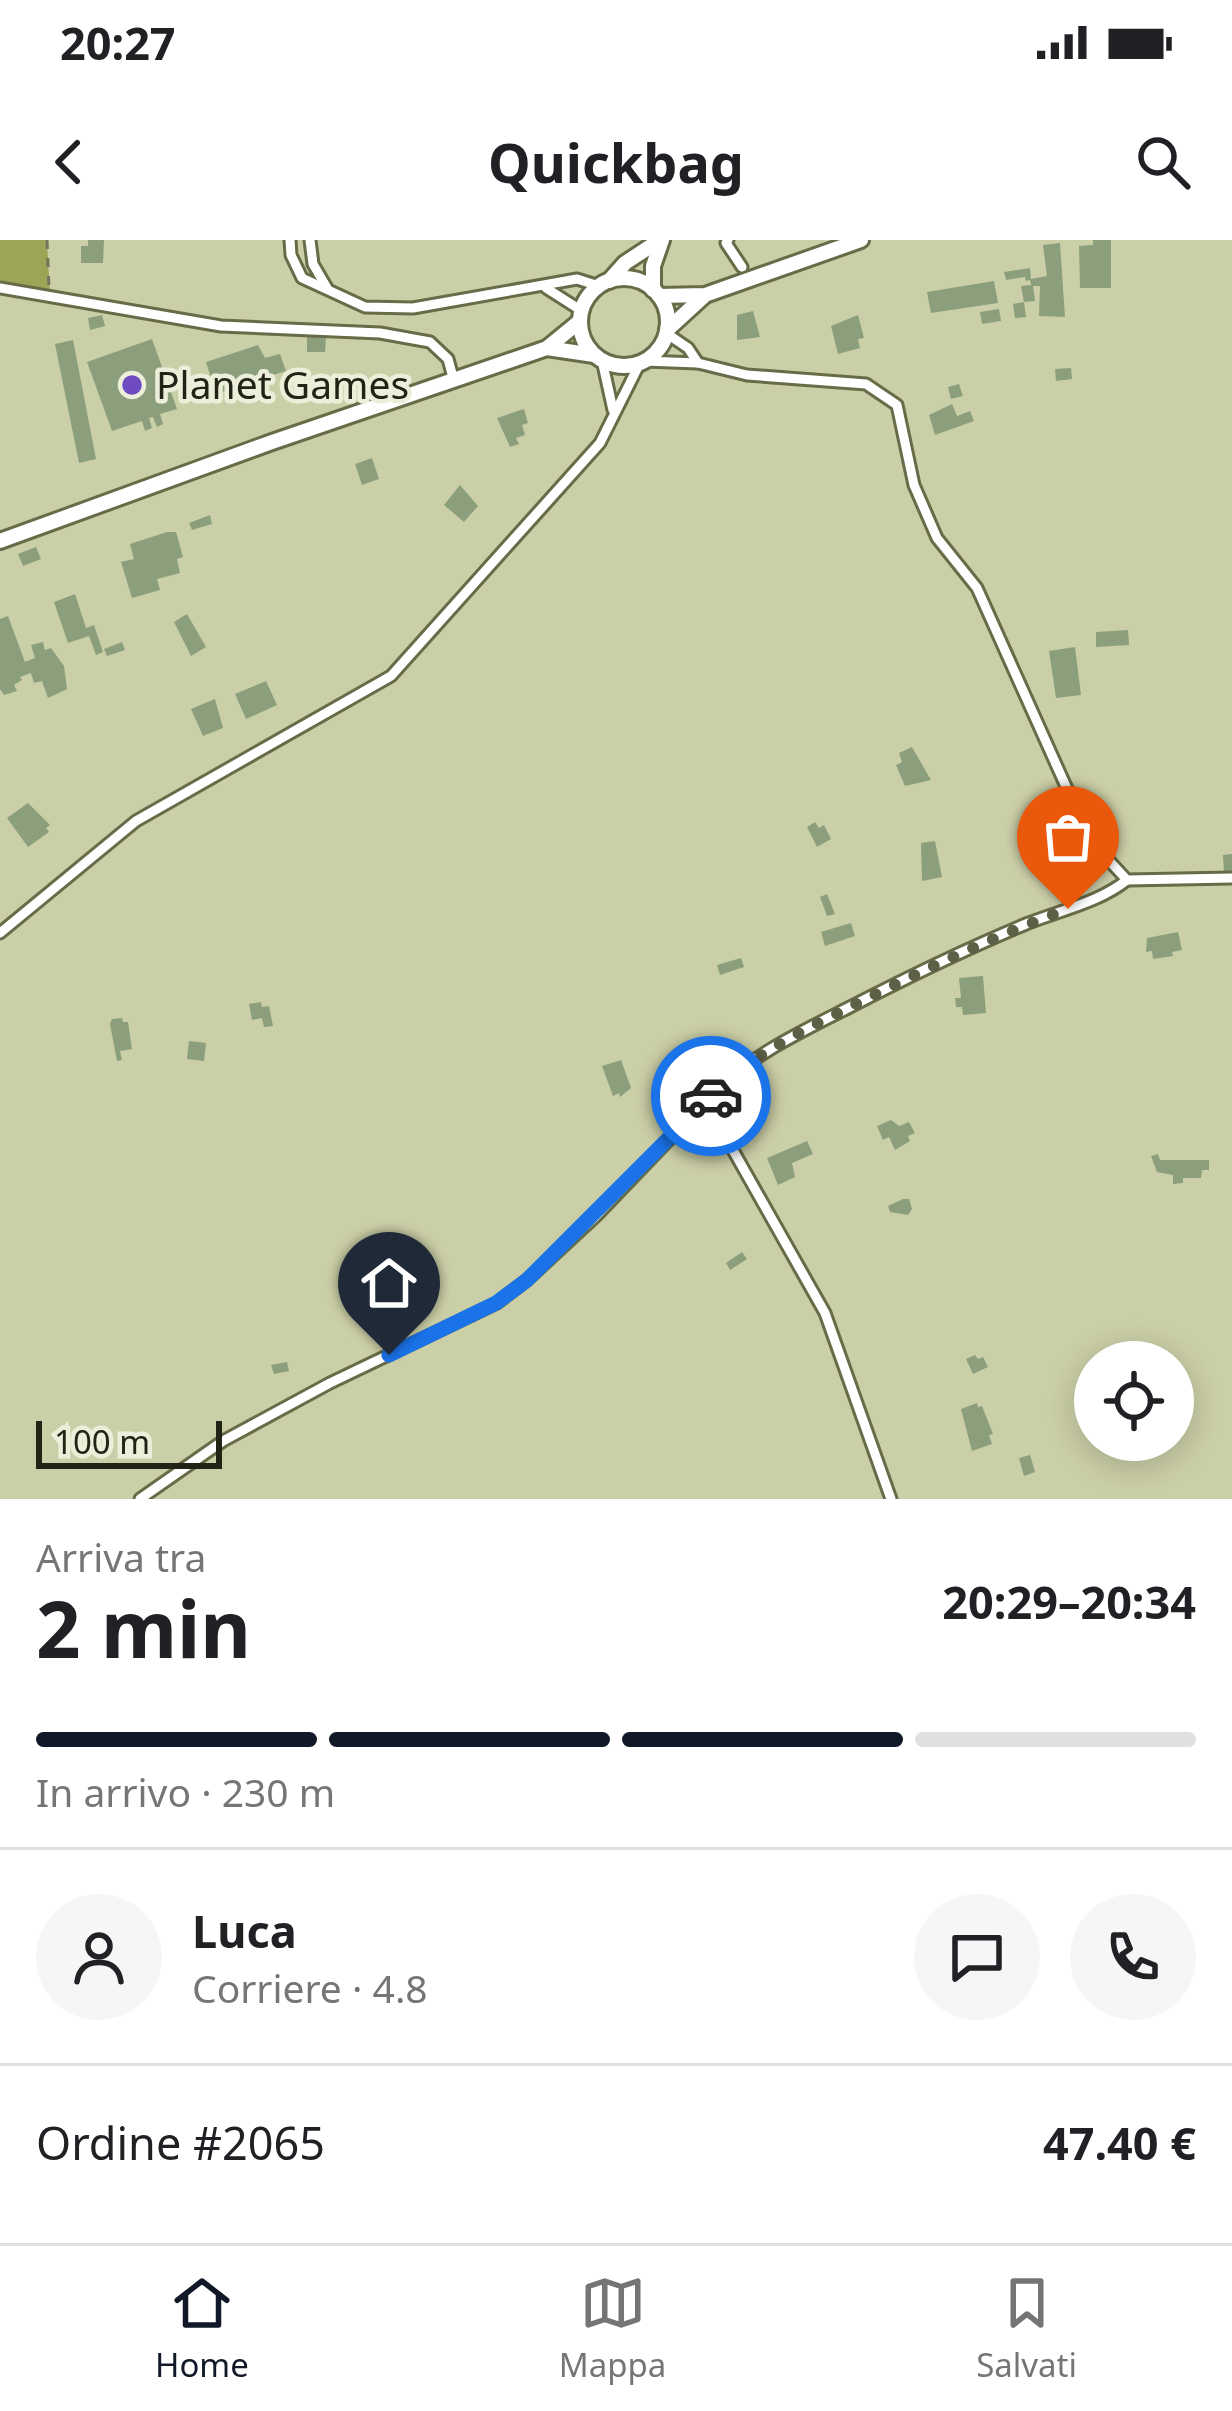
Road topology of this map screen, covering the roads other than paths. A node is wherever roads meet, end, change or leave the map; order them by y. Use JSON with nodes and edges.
{"nodes":[{"id":1,"x":290,"y":240,"type":"edge"},
{"id":2,"x":310,"y":240,"type":"edge"},
{"id":3,"x":661,"y":240,"type":"edge"},
{"id":4,"x":728,"y":240,"type":"edge"},
{"id":5,"x":861,"y":240,"type":"edge"},
{"id":6,"x":742,"y":267,"type":"dead end"},
{"id":7,"x":604,"y":284,"type":"junction"},
{"id":8,"x":0,"y":288,"type":"edge"},
{"id":9,"x":546,"y":288,"type":"junction"},
{"id":10,"x":329,"y":292,"type":"junction"},
{"id":11,"x":656,"y":293,"type":"junction"},
{"id":12,"x":705,"y":296,"type":"junction"},
{"id":13,"x":581,"y":316,"type":"junction"},
{"id":14,"x":667,"y":331,"type":"junction"},
{"id":15,"x":548,"y":347,"type":"junction"},
{"id":16,"x":598,"y":357,"type":"junction"},
{"id":17,"x":642,"y":362,"type":"junction"},
{"id":18,"x":698,"y":363,"type":"junction"},
{"id":19,"x":454,"y":381,"type":"junction"},
{"id":20,"x":613,"y":410,"type":"junction"},
{"id":21,"x":0,"y":541,"type":"edge"},
{"id":22,"x":1232,"y":878,"type":"edge"},
{"id":23,"x":1127,"y":880,"type":"junction"},
{"id":24,"x":0,"y":933,"type":"edge"},
{"id":25,"x":711,"y":1096,"type":"junction"},
{"id":26,"x":140,"y":1499,"type":"edge"},
{"id":27,"x":891,"y":1499,"type":"edge"}],
"edges":[{"from":1,"to":10,"type":"street"},
{"from":2,"to":10,"type":"street"},
{"from":3,"to":7,"type":"street"},
{"from":3,"to":11,"type":"street"},
{"from":4,"to":6,"type":"street"},
{"from":5,"to":12,"type":"street"},
{"from":7,"to":9,"type":"street"},
{"from":7,"to":11,"type":"street"},
{"from":7,"to":13,"type":"street"},
{"from":8,"to":19,"type":"street"},
{"from":9,"to":10,"type":"street"},
{"from":9,"to":13,"type":"street"},
{"from":11,"to":12,"type":"street"},
{"from":11,"to":14,"type":"street"},
{"from":12,"to":14,"type":"street"},
{"from":13,"to":15,"type":"street"},
{"from":13,"to":16,"type":"street"},
{"from":14,"to":17,"type":"street"},
{"from":14,"to":18,"type":"street"},
{"from":15,"to":16,"type":"street"},
{"from":15,"to":19,"type":"street"},
{"from":16,"to":17,"type":"street"},
{"from":16,"to":20,"type":"street"},
{"from":17,"to":18,"type":"street"},
{"from":17,"to":20,"type":"street"},
{"from":18,"to":23,"type":"street"},
{"from":19,"to":21,"type":"street"},
{"from":20,"to":24,"type":"street"},
{"from":22,"to":23,"type":"street"},
{"from":23,"to":25,"type":"street"},
{"from":25,"to":26,"type":"street"},
{"from":25,"to":27,"type":"street"}]}
